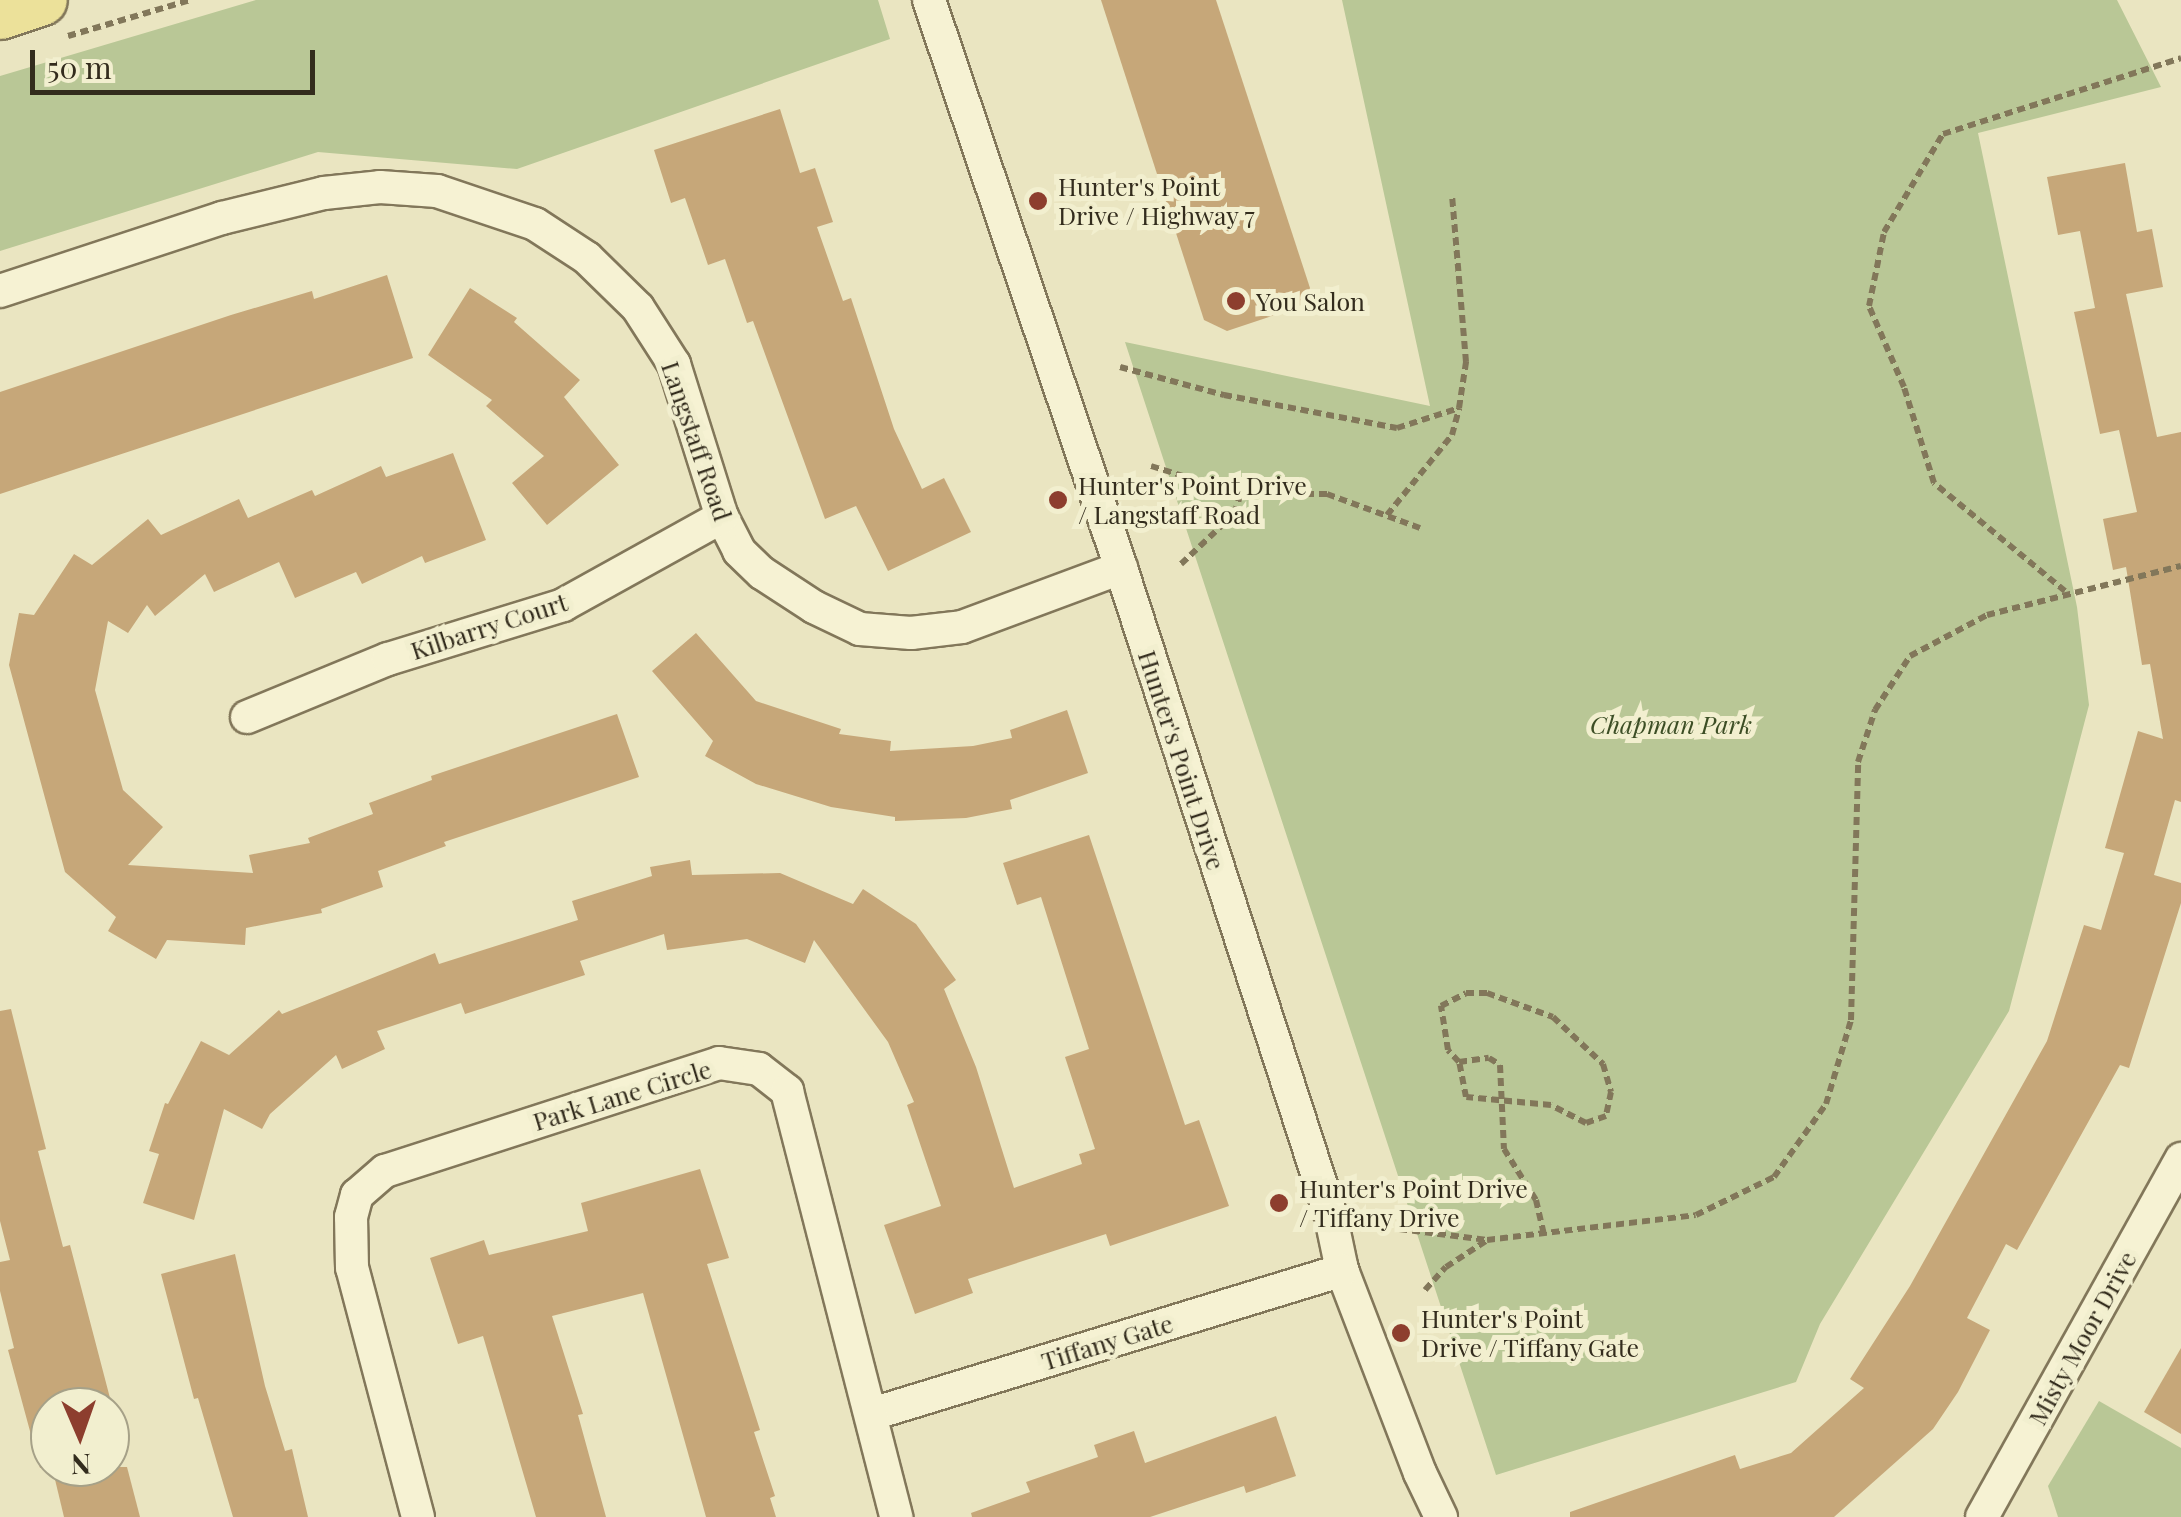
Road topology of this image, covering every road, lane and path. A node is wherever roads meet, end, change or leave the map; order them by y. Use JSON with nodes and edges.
{"nodes":[{"id":1,"x":190,"y":0,"type":"edge"},
{"id":2,"x":929,"y":0,"type":"edge"},
{"id":3,"x":0,"y":14,"type":"edge"},
{"id":4,"x":50,"y":20,"type":"edge"},
{"id":5,"x":2181,"y":58,"type":"edge"},
{"id":6,"x":1452,"y":197,"type":"dead end"},
{"id":7,"x":0,"y":291,"type":"edge"},
{"id":8,"x":1120,"y":367,"type":"dead end"},
{"id":9,"x":1459,"y":408,"type":"junction"},
{"id":10,"x":1151,"y":466,"type":"dead end"},
{"id":11,"x":1241,"y":494,"type":"junction"},
{"id":12,"x":1387,"y":516,"type":"junction"},
{"id":13,"x":722,"y":517,"type":"junction"},
{"id":14,"x":1420,"y":528,"type":"dead end"},
{"id":15,"x":1180,"y":564,"type":"dead end"},
{"id":16,"x":2181,"y":566,"type":"edge"},
{"id":17,"x":1121,"y":568,"type":"junction"},
{"id":18,"x":2066,"y":592,"type":"junction"},
{"id":19,"x":247,"y":717,"type":"dead end"},
{"id":20,"x":1459,"y":1062,"type":"junction"},
{"id":21,"x":1503,"y":1098,"type":"junction"},
{"id":22,"x":2181,"y":1159,"type":"edge"},
{"id":23,"x":1399,"y":1229,"type":"dead end"},
{"id":24,"x":1544,"y":1236,"type":"junction"},
{"id":25,"x":1486,"y":1240,"type":"junction"},
{"id":26,"x":1342,"y":1270,"type":"junction"},
{"id":27,"x":1425,"y":1290,"type":"dead end"},
{"id":28,"x":872,"y":1414,"type":"junction"},
{"id":29,"x":418,"y":1517,"type":"edge"},
{"id":30,"x":896,"y":1517,"type":"edge"},
{"id":31,"x":1441,"y":1517,"type":"edge"},
{"id":32,"x":1982,"y":1517,"type":"edge"}],
"edges":[{"from":1,"to":4,"type":"path"},
{"from":2,"to":17,"type":"street","name":"Hunter's Point Drive"},
{"from":3,"to":4,"type":"main road"},
{"from":5,"to":18,"type":"path"},
{"from":6,"to":9,"type":"path"},
{"from":7,"to":13,"type":"street","name":"Langstaff Road"},
{"from":8,"to":9,"type":"path"},
{"from":9,"to":12,"type":"path"},
{"from":10,"to":11,"type":"path"},
{"from":11,"to":12,"type":"path"},
{"from":11,"to":15,"type":"path"},
{"from":12,"to":14,"type":"path"},
{"from":13,"to":17,"type":"street","name":"Langstaff Road"},
{"from":13,"to":19,"type":"street","name":"Kilbarry Court"},
{"from":16,"to":18,"type":"path"},
{"from":17,"to":26,"type":"street","name":"Hunter's Point Drive"},
{"from":18,"to":24,"type":"path"},
{"from":20,"to":21,"type":"path"},
{"from":20,"to":21,"type":"path"},
{"from":20,"to":21,"type":"path"},
{"from":21,"to":24,"type":"path"},
{"from":22,"to":32,"type":"street","name":"Misty Moor Drive"},
{"from":23,"to":25,"type":"path"},
{"from":24,"to":25,"type":"path"},
{"from":25,"to":27,"type":"path"},
{"from":26,"to":28,"type":"street","name":"Tiffany Gate"},
{"from":26,"to":31,"type":"street","name":"Hunter's Point Drive"},
{"from":28,"to":29,"type":"street","name":"Park Lane Circle"},
{"from":28,"to":30,"type":"street","name":"Park Lane Circle"}]}
